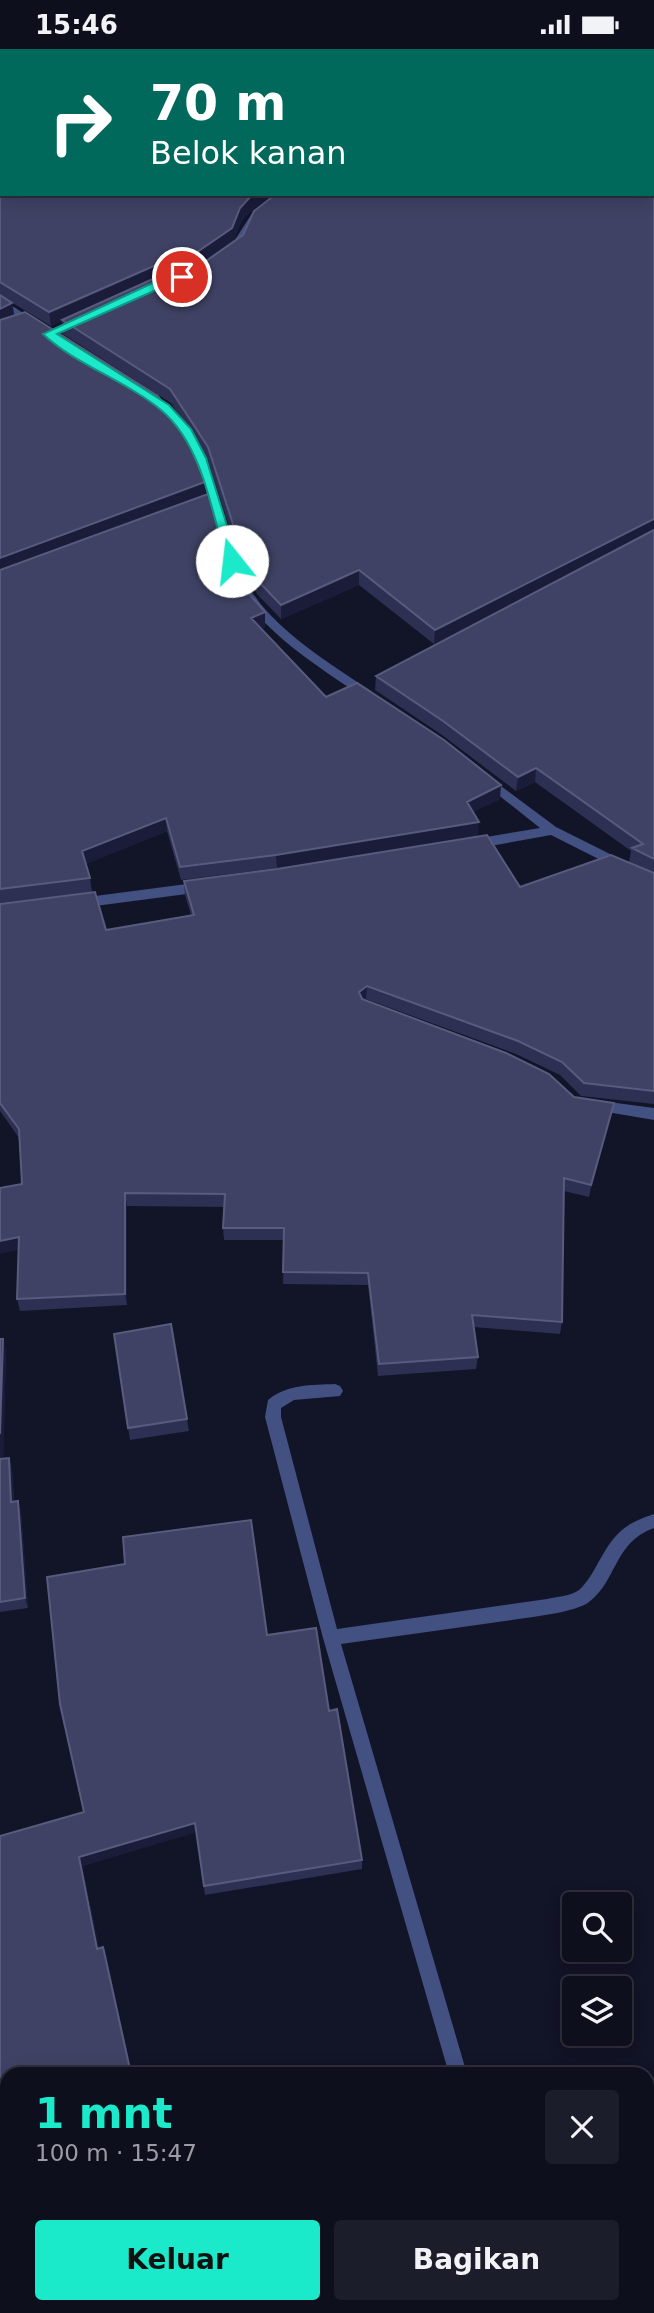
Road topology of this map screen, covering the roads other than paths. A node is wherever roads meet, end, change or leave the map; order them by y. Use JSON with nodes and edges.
{"nodes":[{"id":1,"x":284,"y":196,"type":"edge"},
{"id":2,"x":222,"y":259,"type":"edge"},
{"id":3,"x":0,"y":301,"type":"edge"},
{"id":4,"x":95,"y":314,"type":"edge"},
{"id":5,"x":27,"y":319,"type":"junction"},
{"id":6,"x":9,"y":326,"type":"edge"},
{"id":7,"x":49,"y":334,"type":"junction"},
{"id":8,"x":61,"y":341,"type":"edge"},
{"id":9,"x":142,"y":393,"type":"edge"},
{"id":10,"x":373,"y":684,"type":"edge"},
{"id":11,"x":361,"y":690,"type":"junction"},
{"id":12,"x":372,"y":698,"type":"edge"},
{"id":13,"x":480,"y":774,"type":"edge"},
{"id":14,"x":552,"y":830,"type":"junction"},
{"id":15,"x":461,"y":847,"type":"edge"},
{"id":16,"x":654,"y":882,"type":"edge"},
{"id":17,"x":220,"y":885,"type":"edge"},
{"id":18,"x":68,"y":904,"type":"edge"},
{"id":19,"x":577,"y":1103,"type":"edge"},
{"id":20,"x":654,"y":1115,"type":"edge"},
{"id":21,"x":335,"y":1391,"type":"dead end"},
{"id":22,"x":654,"y":1521,"type":"edge"},
{"id":23,"x":331,"y":1638,"type":"junction"},
{"id":24,"x":456,"y":2067,"type":"edge"}],
"edges":[{"from":1,"to":2,"type":"street"},
{"from":3,"to":5,"type":"street"},
{"from":4,"to":7,"type":"street"},
{"from":5,"to":6,"type":"street"},
{"from":5,"to":7,"type":"street"},
{"from":7,"to":8,"type":"street"},
{"from":9,"to":11,"type":"street"},
{"from":10,"to":11,"type":"street"},
{"from":11,"to":12,"type":"street"},
{"from":13,"to":14,"type":"street"},
{"from":14,"to":15,"type":"street"},
{"from":14,"to":16,"type":"street"},
{"from":17,"to":18,"type":"street"},
{"from":19,"to":20,"type":"street"},
{"from":21,"to":23,"type":"street"},
{"from":22,"to":23,"type":"street"},
{"from":23,"to":24,"type":"street"}]}
